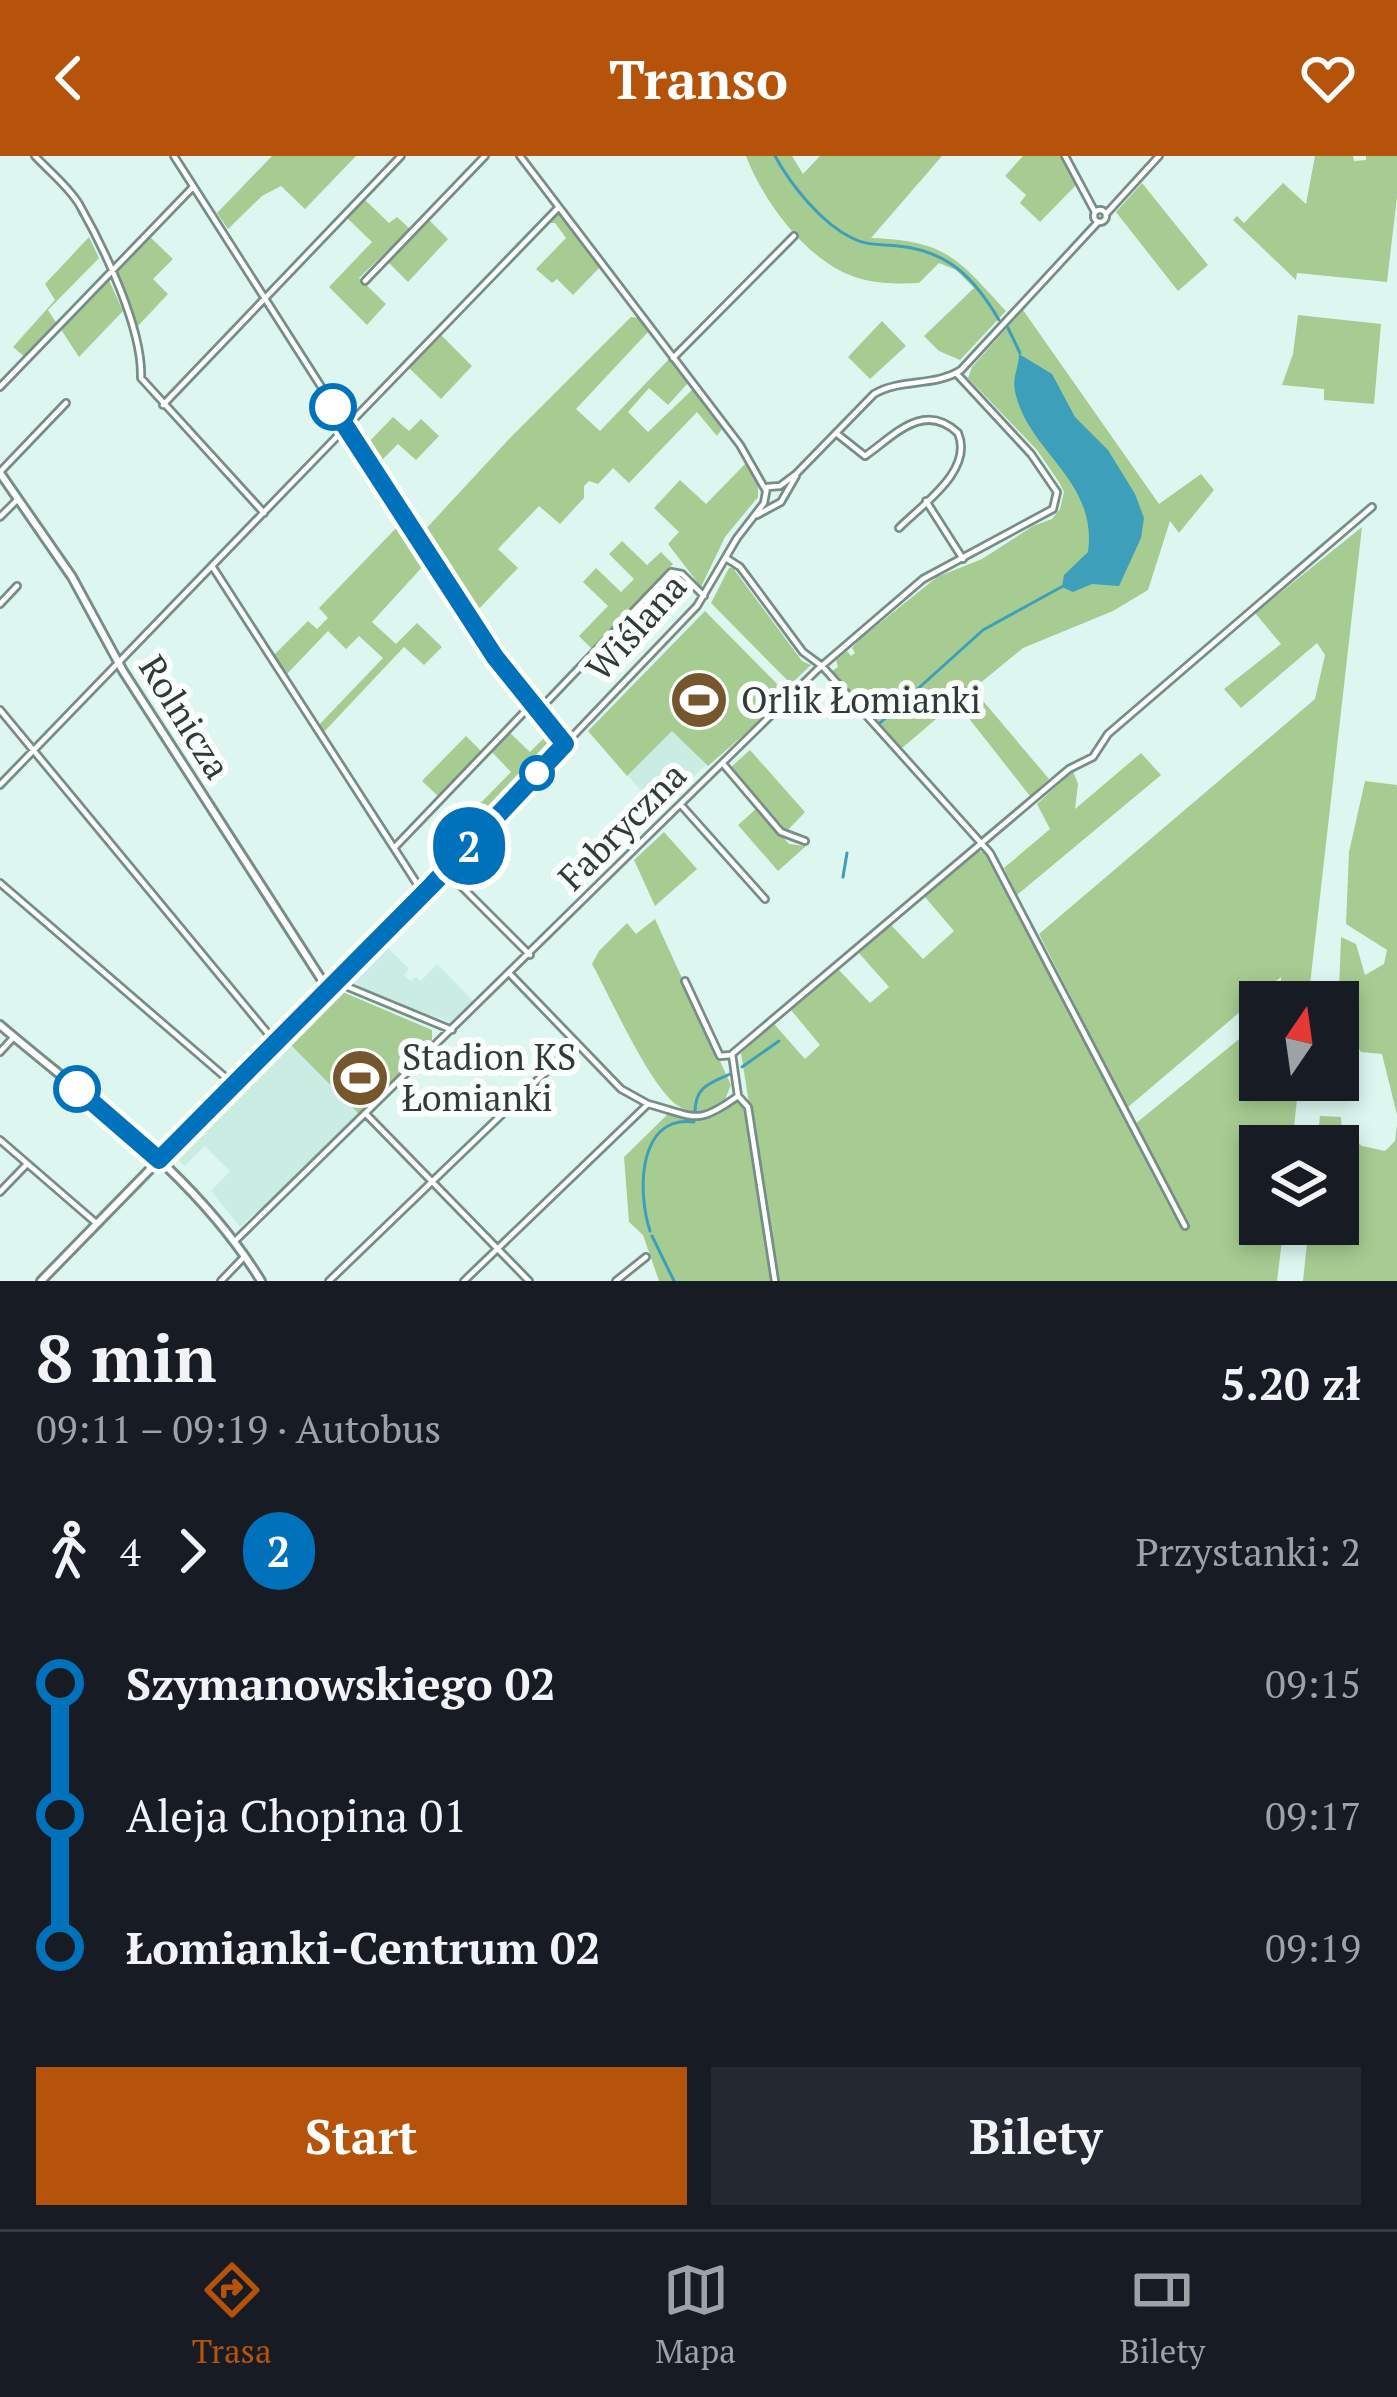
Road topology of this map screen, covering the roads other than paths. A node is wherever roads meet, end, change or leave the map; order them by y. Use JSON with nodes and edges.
{"nodes":[{"id":1,"x":34,"y":156,"type":"edge"},
{"id":2,"x":174,"y":156,"type":"edge"},
{"id":3,"x":401,"y":156,"type":"edge"},
{"id":4,"x":485,"y":156,"type":"edge"},
{"id":5,"x":520,"y":156,"type":"edge"},
{"id":6,"x":1065,"y":156,"type":"edge"},
{"id":7,"x":1160,"y":156,"type":"edge"},
{"id":8,"x":193,"y":187,"type":"junction"},
{"id":9,"x":559,"y":207,"type":"junction"},
{"id":10,"x":1099,"y":214,"type":"junction"},
{"id":11,"x":794,"y":236,"type":"dead end"},
{"id":12,"x":110,"y":272,"type":"junction"},
{"id":13,"x":364,"y":281,"type":"dead end"},
{"id":14,"x":265,"y":298,"type":"junction"},
{"id":15,"x":673,"y":358,"type":"junction"},
{"id":16,"x":956,"y":373,"type":"junction"},
{"id":17,"x":0,"y":387,"type":"edge"},
{"id":18,"x":65,"y":404,"type":"dead end"},
{"id":19,"x":164,"y":405,"type":"junction"},
{"id":20,"x":347,"y":427,"type":"junction"},
{"id":21,"x":836,"y":434,"type":"junction"},
{"id":22,"x":757,"y":471,"type":"junction"},
{"id":23,"x":0,"y":473,"type":"edge"},
{"id":24,"x":779,"y":488,"type":"junction"},
{"id":25,"x":765,"y":490,"type":"junction"},
{"id":26,"x":17,"y":500,"type":"junction"},
{"id":27,"x":926,"y":501,"type":"junction"},
{"id":28,"x":768,"y":502,"type":"junction"},
{"id":29,"x":1372,"y":507,"type":"dead end"},
{"id":30,"x":264,"y":513,"type":"junction"},
{"id":31,"x":0,"y":517,"type":"edge"},
{"id":32,"x":899,"y":528,"type":"dead end"},
{"id":33,"x":727,"y":558,"type":"junction"},
{"id":34,"x":964,"y":559,"type":"junction"},
{"id":35,"x":212,"y":566,"type":"junction"},
{"id":36,"x":17,"y":586,"type":"dead end"},
{"id":37,"x":704,"y":596,"type":"junction"},
{"id":38,"x":0,"y":604,"type":"edge"},
{"id":39,"x":119,"y":663,"type":"junction"},
{"id":40,"x":822,"y":665,"type":"junction"},
{"id":41,"x":532,"y":704,"type":"junction"},
{"id":42,"x":0,"y":710,"type":"edge"},
{"id":43,"x":538,"y":710,"type":"junction"},
{"id":44,"x":565,"y":744,"type":"junction"},
{"id":45,"x":34,"y":750,"type":"junction"},
{"id":46,"x":722,"y":764,"type":"junction"},
{"id":47,"x":0,"y":785,"type":"edge"},
{"id":48,"x":681,"y":805,"type":"junction"},
{"id":49,"x":982,"y":841,"type":"junction"},
{"id":50,"x":805,"y":842,"type":"dead end"},
{"id":51,"x":393,"y":849,"type":"junction"},
{"id":52,"x":445,"y":870,"type":"junction"},
{"id":53,"x":0,"y":884,"type":"edge"},
{"id":54,"x":423,"y":893,"type":"junction"},
{"id":55,"x":765,"y":898,"type":"dead end"},
{"id":56,"x":530,"y":955,"type":"junction"},
{"id":57,"x":510,"y":974,"type":"junction"},
{"id":58,"x":685,"y":981,"type":"dead end"},
{"id":59,"x":335,"y":982,"type":"junction"},
{"id":60,"x":327,"y":988,"type":"junction"},
{"id":61,"x":0,"y":1025,"type":"edge"},
{"id":62,"x":452,"y":1030,"type":"junction"},
{"id":63,"x":14,"y":1037,"type":"junction"},
{"id":64,"x":275,"y":1042,"type":"junction"},
{"id":65,"x":577,"y":1043,"type":"junction"},
{"id":66,"x":0,"y":1052,"type":"edge"},
{"id":67,"x":732,"y":1054,"type":"junction"},
{"id":68,"x":233,"y":1084,"type":"junction"},
{"id":69,"x":738,"y":1096,"type":"junction"},
{"id":70,"x":648,"y":1104,"type":"junction"},
{"id":71,"x":367,"y":1114,"type":"junction"},
{"id":72,"x":0,"y":1140,"type":"edge"},
{"id":73,"x":159,"y":1160,"type":"junction"},
{"id":74,"x":27,"y":1164,"type":"junction"},
{"id":75,"x":432,"y":1183,"type":"junction"},
{"id":76,"x":0,"y":1192,"type":"edge"},
{"id":77,"x":96,"y":1224,"type":"junction"},
{"id":78,"x":1185,"y":1226,"type":"dead end"},
{"id":79,"x":235,"y":1241,"type":"junction"},
{"id":80,"x":496,"y":1250,"type":"junction"},
{"id":81,"x":245,"y":1256,"type":"junction"},
{"id":82,"x":646,"y":1257,"type":"dead end"},
{"id":83,"x":41,"y":1281,"type":"edge"},
{"id":84,"x":221,"y":1281,"type":"edge"},
{"id":85,"x":261,"y":1281,"type":"edge"},
{"id":86,"x":329,"y":1281,"type":"edge"},
{"id":87,"x":464,"y":1281,"type":"edge"},
{"id":88,"x":529,"y":1281,"type":"edge"},
{"id":89,"x":616,"y":1281,"type":"edge"},
{"id":90,"x":775,"y":1281,"type":"edge"}],
"edges":[{"from":1,"to":12,"type":"street"},
{"from":2,"to":8,"type":"street"},
{"from":3,"to":14,"type":"street"},
{"from":4,"to":13,"type":"street"},
{"from":5,"to":9,"type":"street"},
{"from":6,"to":10,"type":"street"},
{"from":7,"to":10,"type":"street"},
{"from":8,"to":12,"type":"street"},
{"from":8,"to":14,"type":"street"},
{"from":9,"to":15,"type":"street"},
{"from":9,"to":20,"type":"street"},
{"from":10,"to":16,"type":"street"},
{"from":11,"to":15,"type":"street"},
{"from":12,"to":17,"type":"street"},
{"from":12,"to":19,"type":"street"},
{"from":14,"to":19,"type":"street"},
{"from":14,"to":20,"type":"street"},
{"from":15,"to":22,"type":"street"},
{"from":16,"to":21,"type":"street"},
{"from":16,"to":34,"type":"street","name":"Fabryczna"},
{"from":18,"to":23,"type":"street"},
{"from":19,"to":30,"type":"street"},
{"from":20,"to":30,"type":"street"},
{"from":20,"to":41,"type":"street"},
{"from":21,"to":24,"type":"street"},
{"from":21,"to":27,"type":"street"},
{"from":22,"to":24,"type":"street"},
{"from":22,"to":25,"type":"street"},
{"from":23,"to":26,"type":"street","name":"Rolnicza"},
{"from":24,"to":25,"type":"street"},
{"from":24,"to":28,"type":"street","name":"Wiślana"},
{"from":25,"to":28,"type":"street"},
{"from":26,"to":31,"type":"street"},
{"from":26,"to":39,"type":"street","name":"Rolnicza"},
{"from":27,"to":32,"type":"street"},
{"from":27,"to":34,"type":"street"},
{"from":28,"to":33,"type":"street","name":"Wiślana"},
{"from":29,"to":49,"type":"street"},
{"from":30,"to":35,"type":"street"},
{"from":33,"to":37,"type":"street","name":"Wiślana"},
{"from":33,"to":40,"type":"street"},
{"from":34,"to":40,"type":"street","name":"Fabryczna"},
{"from":35,"to":39,"type":"street"},
{"from":35,"to":51,"type":"street"},
{"from":36,"to":38,"type":"street"},
{"from":37,"to":43,"type":"street"},
{"from":37,"to":44,"type":"street","name":"Wiślana"},
{"from":39,"to":45,"type":"street"},
{"from":39,"to":60,"type":"street","name":"Rolnicza"},
{"from":40,"to":46,"type":"street","name":"Fabryczna"},
{"from":40,"to":49,"type":"street"},
{"from":41,"to":43,"type":"street"},
{"from":41,"to":51,"type":"street"},
{"from":42,"to":45,"type":"street"},
{"from":43,"to":44,"type":"street"},
{"from":44,"to":52,"type":"street","name":"Wiślana"},
{"from":45,"to":47,"type":"street"},
{"from":45,"to":64,"type":"street"},
{"from":46,"to":48,"type":"street","name":"Fabryczna"},
{"from":46,"to":50,"type":"street"},
{"from":48,"to":55,"type":"street"},
{"from":48,"to":56,"type":"street","name":"Fabryczna"},
{"from":49,"to":67,"type":"street"},
{"from":49,"to":78,"type":"street"},
{"from":51,"to":54,"type":"street"},
{"from":52,"to":54,"type":"street","name":"Wiślana"},
{"from":52,"to":56,"type":"street"},
{"from":53,"to":68,"type":"street"},
{"from":54,"to":59,"type":"street","name":"Wiślana"},
{"from":56,"to":57,"type":"street","name":"Fabryczna"},
{"from":57,"to":62,"type":"street","name":"Fabryczna"},
{"from":57,"to":65,"type":"street"},
{"from":58,"to":67,"type":"street"},
{"from":59,"to":60,"type":"street","name":"Wiślana"},
{"from":59,"to":62,"type":"street"},
{"from":60,"to":64,"type":"street","name":"Wiślana"},
{"from":61,"to":63,"type":"street"},
{"from":62,"to":71,"type":"street","name":"Fabryczna"},
{"from":63,"to":66,"type":"street"},
{"from":63,"to":73,"type":"street"},
{"from":64,"to":68,"type":"street","name":"Wiślana"},
{"from":65,"to":70,"type":"street"},
{"from":65,"to":75,"type":"street"},
{"from":67,"to":69,"type":"street"},
{"from":68,"to":73,"type":"street","name":"Wiślana"},
{"from":69,"to":70,"type":"street"},
{"from":69,"to":90,"type":"street"},
{"from":70,"to":80,"type":"street"},
{"from":71,"to":75,"type":"street"},
{"from":71,"to":79,"type":"street","name":"Fabryczna"},
{"from":72,"to":74,"type":"street"},
{"from":73,"to":77,"type":"street","name":"Wiślana"},
{"from":73,"to":79,"type":"street"},
{"from":74,"to":76,"type":"street"},
{"from":74,"to":77,"type":"street"},
{"from":75,"to":80,"type":"street"},
{"from":75,"to":86,"type":"street"},
{"from":77,"to":83,"type":"street","name":"Wiślana"},
{"from":79,"to":81,"type":"street"},
{"from":80,"to":87,"type":"street"},
{"from":80,"to":88,"type":"street"},
{"from":81,"to":84,"type":"street"},
{"from":81,"to":85,"type":"street"},
{"from":82,"to":89,"type":"street"}]}
